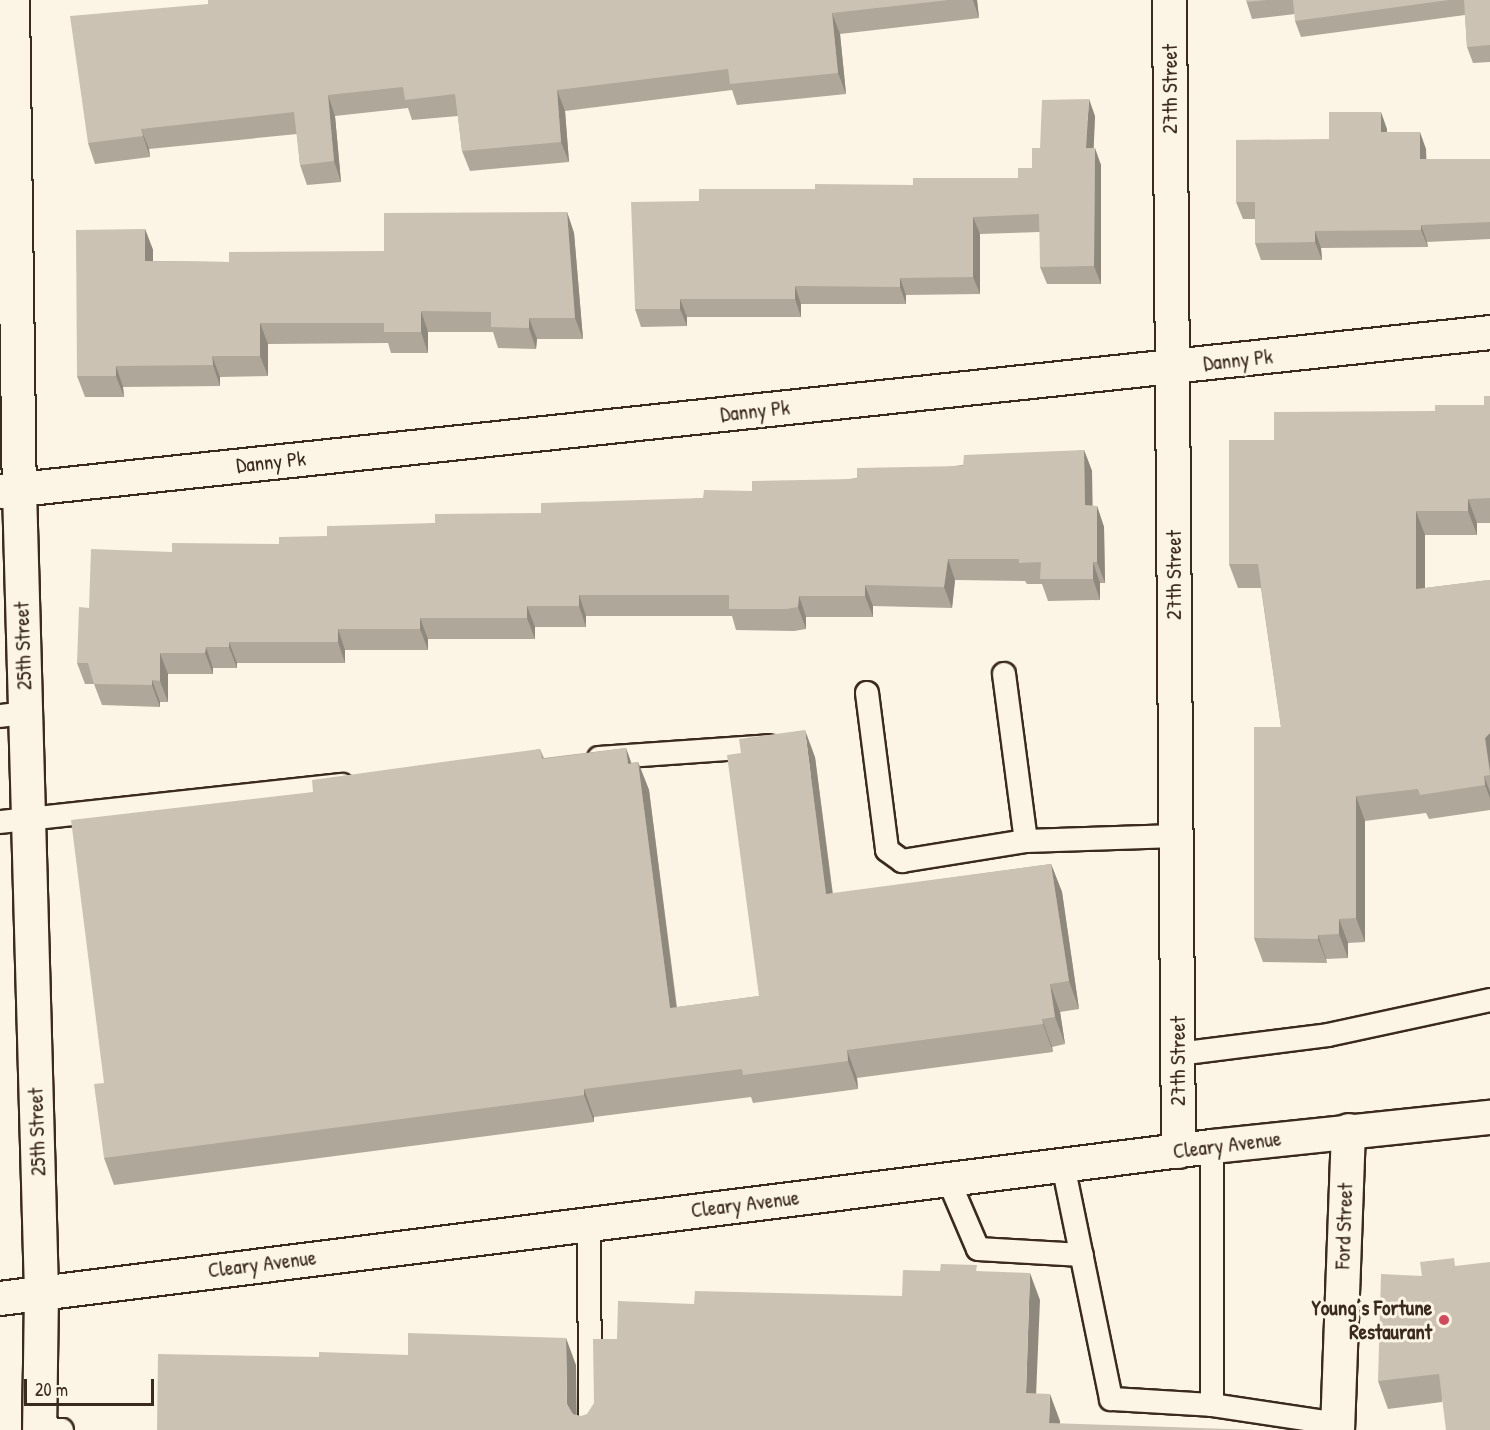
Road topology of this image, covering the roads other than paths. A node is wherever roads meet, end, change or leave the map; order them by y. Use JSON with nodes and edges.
{"nodes":[{"id":1,"x":12,"y":0,"type":"edge"},
{"id":2,"x":1170,"y":0,"type":"edge"},
{"id":3,"x":1490,"y":332,"type":"edge"},
{"id":4,"x":1172,"y":368,"type":"junction"},
{"id":5,"x":10,"y":490,"type":"edge"},
{"id":6,"x":1004,"y":674,"type":"dead end"},
{"id":7,"x":867,"y":693,"type":"dead end"},
{"id":8,"x":13,"y":714,"type":"edge"},
{"id":9,"x":789,"y":745,"type":"edge"},
{"id":10,"x":577,"y":761,"type":"edge"},
{"id":11,"x":369,"y":782,"type":"edge"},
{"id":12,"x":14,"y":820,"type":"edge"},
{"id":13,"x":1176,"y":836,"type":"junction"},
{"id":14,"x":1026,"y":842,"type":"junction"},
{"id":15,"x":1490,"y":1000,"type":"edge"},
{"id":16,"x":1178,"y":1054,"type":"junction"},
{"id":17,"x":1490,"y":1117,"type":"edge"},
{"id":18,"x":1348,"y":1130,"type":"junction"},
{"id":19,"x":1212,"y":1146,"type":"junction"},
{"id":20,"x":1178,"y":1151,"type":"junction"},
{"id":21,"x":1064,"y":1165,"type":"junction"},
{"id":22,"x":948,"y":1179,"type":"junction"},
{"id":23,"x":589,"y":1224,"type":"junction"},
{"id":24,"x":1082,"y":1256,"type":"junction"},
{"id":25,"x":41,"y":1292,"type":"junction"},
{"id":26,"x":0,"y":1298,"type":"edge"},
{"id":27,"x":1212,"y":1405,"type":"junction"},
{"id":28,"x":1337,"y":1427,"type":"edge"},
{"id":29,"x":47,"y":1429,"type":"edge"},
{"id":30,"x":590,"y":1430,"type":"edge"}],
"edges":[{"from":1,"to":5,"type":"street","name":"25th Street"},
{"from":2,"to":4,"type":"street","name":"27th Street"},
{"from":3,"to":4,"type":"street","name":"Danny Pk"},
{"from":4,"to":5,"type":"street","name":"Danny Pk"},
{"from":4,"to":13,"type":"street","name":"27th Street"},
{"from":5,"to":8,"type":"street","name":"25th Street"},
{"from":6,"to":14,"type":"lane"},
{"from":7,"to":14,"type":"lane"},
{"from":8,"to":12,"type":"street","name":"25th Street"},
{"from":9,"to":10,"type":"lane"},
{"from":11,"to":12,"type":"lane"},
{"from":12,"to":25,"type":"street","name":"25th Street"},
{"from":13,"to":14,"type":"lane"},
{"from":13,"to":16,"type":"street","name":"27th Street"},
{"from":15,"to":16,"type":"lane"},
{"from":16,"to":20,"type":"street","name":"27th Street"},
{"from":17,"to":18,"type":"street","name":"Cleary Avenue"},
{"from":18,"to":19,"type":"street","name":"Cleary Avenue"},
{"from":18,"to":28,"type":"street","name":"Ford Street"},
{"from":19,"to":20,"type":"street","name":"Cleary Avenue"},
{"from":19,"to":27,"type":"lane"},
{"from":20,"to":21,"type":"street","name":"Cleary Avenue"},
{"from":21,"to":22,"type":"street","name":"Cleary Avenue"},
{"from":21,"to":24,"type":"lane"},
{"from":22,"to":23,"type":"street","name":"Cleary Avenue"},
{"from":22,"to":24,"type":"lane"},
{"from":23,"to":25,"type":"street","name":"Cleary Avenue"},
{"from":23,"to":30,"type":"lane"},
{"from":24,"to":27,"type":"lane"},
{"from":25,"to":26,"type":"street","name":"Cleary Avenue"},
{"from":25,"to":29,"type":"street","name":"25th Street"},
{"from":27,"to":28,"type":"lane"}]}
